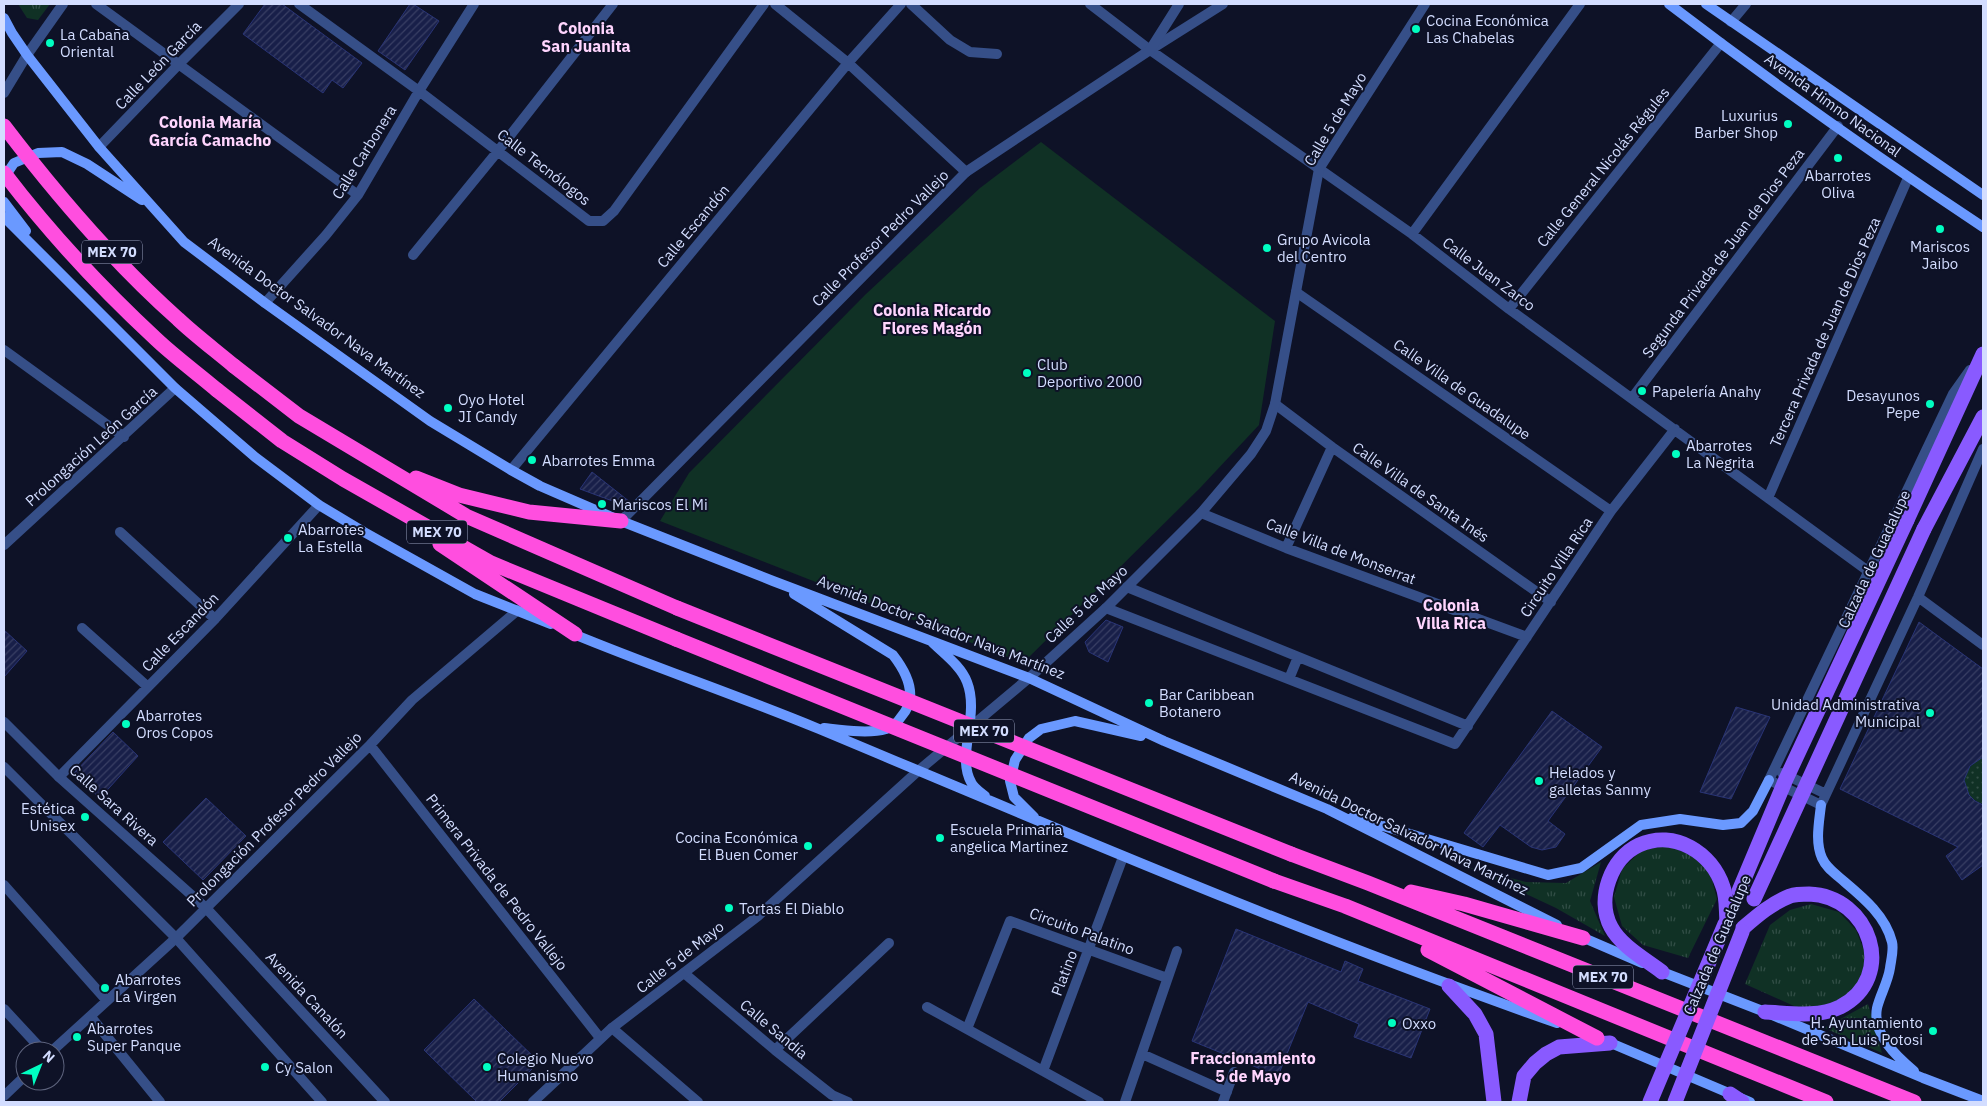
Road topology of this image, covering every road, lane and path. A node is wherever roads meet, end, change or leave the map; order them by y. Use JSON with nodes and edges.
{"nodes":[{"id":1,"x":64,"y":4,"type":"edge"},
{"id":2,"x":96,"y":4,"type":"edge"},
{"id":3,"x":239,"y":4,"type":"edge"},
{"id":4,"x":299,"y":4,"type":"edge"},
{"id":5,"x":474,"y":4,"type":"edge"},
{"id":6,"x":613,"y":4,"type":"edge"},
{"id":7,"x":764,"y":4,"type":"edge"},
{"id":8,"x":775,"y":4,"type":"edge"},
{"id":9,"x":901,"y":4,"type":"edge"},
{"id":10,"x":911,"y":4,"type":"edge"},
{"id":11,"x":1090,"y":4,"type":"edge"},
{"id":12,"x":1178,"y":4,"type":"edge"},
{"id":13,"x":1223,"y":4,"type":"edge"},
{"id":14,"x":1425,"y":4,"type":"edge"},
{"id":15,"x":1580,"y":4,"type":"edge"},
{"id":16,"x":1669,"y":4,"type":"edge"},
{"id":17,"x":1706,"y":4,"type":"edge"},
{"id":18,"x":1746,"y":4,"type":"edge"},
{"id":19,"x":4,"y":18,"type":"edge"},
{"id":20,"x":1731,"y":22,"type":"junction"},
{"id":21,"x":1720,"y":43,"type":"junction"},
{"id":22,"x":1150,"y":50,"type":"junction"},
{"id":23,"x":998,"y":54,"type":"dead end"},
{"id":24,"x":27,"y":55,"type":"junction"},
{"id":25,"x":848,"y":62,"type":"junction"},
{"id":26,"x":179,"y":64,"type":"junction"},
{"id":27,"x":419,"y":91,"type":"junction"},
{"id":28,"x":4,"y":93,"type":"edge"},
{"id":29,"x":4,"y":126,"type":"edge"},
{"id":30,"x":1838,"y":126,"type":"junction"},
{"id":31,"x":99,"y":147,"type":"junction"},
{"id":32,"x":498,"y":151,"type":"junction"},
{"id":33,"x":1319,"y":169,"type":"junction"},
{"id":34,"x":966,"y":172,"type":"junction"},
{"id":35,"x":4,"y":173,"type":"edge"},
{"id":36,"x":4,"y":178,"type":"edge"},
{"id":37,"x":1908,"y":178,"type":"junction"},
{"id":38,"x":358,"y":195,"type":"junction"},
{"id":39,"x":1983,"y":195,"type":"edge"},
{"id":40,"x":4,"y":202,"type":"edge"},
{"id":41,"x":153,"y":208,"type":"junction"},
{"id":42,"x":4,"y":217,"type":"edge"},
{"id":43,"x":1983,"y":227,"type":"edge"},
{"id":44,"x":1412,"y":234,"type":"junction"},
{"id":45,"x":34,"y":248,"type":"junction"},
{"id":46,"x":413,"y":255,"type":"dead end"},
{"id":47,"x":1296,"y":292,"type":"junction"},
{"id":48,"x":265,"y":303,"type":"junction"},
{"id":49,"x":1509,"y":309,"type":"junction"},
{"id":50,"x":4,"y":350,"type":"edge"},
{"id":51,"x":1983,"y":354,"type":"edge"},
{"id":52,"x":175,"y":388,"type":"junction"},
{"id":53,"x":1632,"y":398,"type":"junction"},
{"id":54,"x":1275,"y":404,"type":"junction"},
{"id":55,"x":1983,"y":417,"type":"edge"},
{"id":56,"x":1675,"y":429,"type":"junction"},
{"id":57,"x":124,"y":437,"type":"junction"},
{"id":58,"x":1332,"y":447,"type":"junction"},
{"id":59,"x":1983,"y":449,"type":"edge"},
{"id":60,"x":370,"y":459,"type":"junction"},
{"id":61,"x":511,"y":470,"type":"junction"},
{"id":62,"x":343,"y":479,"type":"junction"},
{"id":63,"x":1768,"y":498,"type":"junction"},
{"id":64,"x":320,"y":505,"type":"junction"},
{"id":65,"x":1611,"y":511,"type":"junction"},
{"id":66,"x":1201,"y":513,"type":"junction"},
{"id":67,"x":621,"y":521,"type":"junction"},
{"id":68,"x":120,"y":532,"type":"dead end"},
{"id":69,"x":6,"y":539,"type":"edge"},
{"id":70,"x":1286,"y":548,"type":"junction"},
{"id":71,"x":1868,"y":571,"type":"junction"},
{"id":72,"x":774,"y":581,"type":"junction"},
{"id":73,"x":1127,"y":587,"type":"junction"},
{"id":74,"x":1918,"y":597,"type":"junction"},
{"id":75,"x":1552,"y":602,"type":"junction"},
{"id":76,"x":1106,"y":608,"type":"junction"},
{"id":77,"x":518,"y":610,"type":"junction"},
{"id":78,"x":215,"y":619,"type":"junction"},
{"id":79,"x":82,"y":628,"type":"dead end"},
{"id":80,"x":575,"y":634,"type":"junction"},
{"id":81,"x":1527,"y":637,"type":"junction"},
{"id":82,"x":929,"y":639,"type":"junction"},
{"id":83,"x":1983,"y":645,"type":"edge"},
{"id":84,"x":1298,"y":657,"type":"junction"},
{"id":85,"x":1029,"y":678,"type":"junction"},
{"id":86,"x":1289,"y":679,"type":"junction"},
{"id":87,"x":148,"y":687,"type":"junction"},
{"id":88,"x":4,"y":722,"type":"edge"},
{"id":89,"x":1468,"y":726,"type":"junction"},
{"id":90,"x":815,"y":728,"type":"junction"},
{"id":91,"x":970,"y":728,"type":"junction"},
{"id":92,"x":1164,"y":741,"type":"junction"},
{"id":93,"x":370,"y":745,"type":"junction"},
{"id":94,"x":4,"y":767,"type":"edge"},
{"id":95,"x":1774,"y":770,"type":"junction"},
{"id":96,"x":918,"y":771,"type":"junction"},
{"id":97,"x":59,"y":777,"type":"junction"},
{"id":98,"x":1769,"y":780,"type":"junction"},
{"id":99,"x":1826,"y":794,"type":"junction"},
{"id":100,"x":992,"y":802,"type":"junction"},
{"id":101,"x":1821,"y":806,"type":"junction"},
{"id":102,"x":1327,"y":810,"type":"junction"},
{"id":103,"x":1057,"y":829,"type":"junction"},
{"id":104,"x":1123,"y":857,"type":"junction"},
{"id":105,"x":1368,"y":883,"type":"junction"},
{"id":106,"x":4,"y":885,"type":"edge"},
{"id":107,"x":1344,"y":906,"type":"junction"},
{"id":108,"x":206,"y":908,"type":"junction"},
{"id":109,"x":1726,"y":923,"type":"junction"},
{"id":110,"x":1743,"y":930,"type":"junction"},
{"id":111,"x":176,"y":938,"type":"junction"},
{"id":112,"x":1583,"y":938,"type":"junction"},
{"id":113,"x":888,"y":943,"type":"dead end"},
{"id":114,"x":1088,"y":950,"type":"junction"},
{"id":115,"x":1177,"y":951,"type":"dead end"},
{"id":116,"x":684,"y":972,"type":"junction"},
{"id":117,"x":1662,"y":972,"type":"junction"},
{"id":118,"x":1167,"y":978,"type":"junction"},
{"id":119,"x":1449,"y":986,"type":"junction"},
{"id":120,"x":107,"y":1001,"type":"junction"},
{"id":121,"x":927,"y":1007,"type":"dead end"},
{"id":122,"x":4,"y":1009,"type":"edge"},
{"id":123,"x":1765,"y":1012,"type":"junction"},
{"id":124,"x":91,"y":1017,"type":"junction"},
{"id":125,"x":612,"y":1028,"type":"junction"},
{"id":126,"x":966,"y":1029,"type":"junction"},
{"id":127,"x":600,"y":1038,"type":"junction"},
{"id":128,"x":1604,"y":1040,"type":"junction"},
{"id":129,"x":34,"y":1041,"type":"edge"},
{"id":130,"x":63,"y":1041,"type":"edge"},
{"id":131,"x":775,"y":1050,"type":"junction"},
{"id":132,"x":1142,"y":1054,"type":"junction"},
{"id":133,"x":1043,"y":1071,"type":"junction"},
{"id":134,"x":1234,"y":1072,"type":"dead end"},
{"id":135,"x":1923,"y":1078,"type":"junction"},
{"id":136,"x":15,"y":1086,"type":"edge"},
{"id":137,"x":1227,"y":1092,"type":"junction"},
{"id":138,"x":4,"y":1096,"type":"edge"},
{"id":139,"x":1736,"y":1098,"type":"edge"},
{"id":140,"x":1983,"y":1101,"type":"edge"},
{"id":141,"x":160,"y":1102,"type":"edge"},
{"id":142,"x":322,"y":1102,"type":"edge"},
{"id":143,"x":385,"y":1102,"type":"edge"},
{"id":144,"x":533,"y":1102,"type":"edge"},
{"id":145,"x":698,"y":1102,"type":"edge"},
{"id":146,"x":848,"y":1102,"type":"edge"},
{"id":147,"x":1098,"y":1102,"type":"edge"},
{"id":148,"x":1125,"y":1102,"type":"edge"},
{"id":149,"x":1223,"y":1102,"type":"edge"},
{"id":150,"x":1494,"y":1102,"type":"edge"},
{"id":151,"x":1519,"y":1102,"type":"edge"},
{"id":152,"x":1650,"y":1102,"type":"edge"},
{"id":153,"x":1675,"y":1102,"type":"edge"},
{"id":154,"x":1750,"y":1102,"type":"edge"},
{"id":155,"x":1826,"y":1102,"type":"edge"},
{"id":156,"x":1914,"y":1102,"type":"edge"}],
"edges":[{"from":1,"to":24,"type":"street"},
{"from":2,"to":26,"type":"street"},
{"from":3,"to":26,"type":"street","name":"Calle León García"},
{"from":4,"to":27,"type":"street","name":"Calle Tecnólogos"},
{"from":5,"to":27,"type":"street","name":"Calle Carbonera"},
{"from":6,"to":32,"type":"street"},
{"from":7,"to":32,"type":"street","name":"Calle Tecnólogos"},
{"from":8,"to":25,"type":"street"},
{"from":9,"to":25,"type":"street","name":"Calle Escandón"},
{"from":10,"to":23,"type":"street"},
{"from":11,"to":22,"type":"street","name":"Calle Juan Zarco"},
{"from":12,"to":22,"type":"street","name":"Calle Profesor Pedro Vallejo"},
{"from":13,"to":22,"type":"street"},
{"from":14,"to":33,"type":"street","name":"Calle 5 de Mayo"},
{"from":15,"to":44,"type":"street"},
{"from":16,"to":21,"type":"main road","name":"Avenida Himno Nacional"},
{"from":17,"to":20,"type":"main road","name":"Avenida Himno Nacional"},
{"from":18,"to":20,"type":"street"},
{"from":19,"to":24,"type":"main road","name":"Avenida Doctor Salvador Nava Martínez"},
{"from":20,"to":39,"type":"main road","name":"Avenida Himno Nacional"},
{"from":21,"to":30,"type":"main road","name":"Avenida Himno Nacional"},
{"from":21,"to":49,"type":"street","name":"Calle General Nicolás Régules"},
{"from":22,"to":33,"type":"street","name":"Calle Juan Zarco"},
{"from":22,"to":34,"type":"street","name":"Calle Profesor Pedro Vallejo"},
{"from":24,"to":28,"type":"street"},
{"from":24,"to":31,"type":"main road","name":"Avenida Doctor Salvador Nava Martínez"},
{"from":25,"to":34,"type":"street"},
{"from":25,"to":61,"type":"street","name":"Calle Escandón"},
{"from":26,"to":31,"type":"street","name":"Calle León García"},
{"from":26,"to":38,"type":"street"},
{"from":27,"to":32,"type":"street","name":"Calle Tecnólogos"},
{"from":27,"to":38,"type":"street","name":"Calle Carbonera"},
{"from":29,"to":60,"type":"highway","number":"MEX 70","bridge":true},
{"from":30,"to":37,"type":"main road","name":"Avenida Himno Nacional"},
{"from":30,"to":53,"type":"street","name":"Segunda Privada de Juan de Dios Peza"},
{"from":31,"to":41,"type":"main road","name":"Avenida Doctor Salvador Nava Martínez"},
{"from":32,"to":46,"type":"street"},
{"from":33,"to":44,"type":"street","name":"Calle Juan Zarco"},
{"from":33,"to":47,"type":"street","name":"Calle 5 de Mayo"},
{"from":34,"to":67,"type":"street","name":"Calle Profesor Pedro Vallejo"},
{"from":35,"to":62,"type":"highway","number":"MEX 70","bridge":true},
{"from":36,"to":41,"type":"main road"},
{"from":37,"to":43,"type":"main road","name":"Avenida Himno Nacional"},
{"from":37,"to":63,"type":"street","name":"Tercera Privada de Juan de Dios Peza"},
{"from":38,"to":48,"type":"street","name":"Calle Carbonera"},
{"from":40,"to":45,"type":"main road"},
{"from":41,"to":48,"type":"main road","name":"Avenida Doctor Salvador Nava Martínez"},
{"from":42,"to":45,"type":"main road"},
{"from":44,"to":49,"type":"street","name":"Calle Juan Zarco"},
{"from":45,"to":52,"type":"main road"},
{"from":47,"to":54,"type":"street","name":"Calle 5 de Mayo"},
{"from":47,"to":65,"type":"street","name":"Calle Villa de Guadalupe"},
{"from":48,"to":61,"type":"main road","name":"Avenida Doctor Salvador Nava Martínez"},
{"from":49,"to":53,"type":"street","name":"Calle Juan Zarco"},
{"from":50,"to":57,"type":"street"},
{"from":51,"to":71,"type":"street","name":"Calzada de Guadalupe"},
{"from":51,"to":109,"type":"main road","name":"Calzada de Guadalupe","bridge":true},
{"from":52,"to":57,"type":"street","name":"Prolongación León García"},
{"from":52,"to":64,"type":"main road"},
{"from":53,"to":56,"type":"street","name":"Calle Juan Zarco"},
{"from":54,"to":58,"type":"street","name":"Calle Villa de Santa Inés"},
{"from":54,"to":66,"type":"street","name":"Calle 5 de Mayo"},
{"from":55,"to":110,"type":"main road","name":"Calzada de Guadalupe","bridge":true},
{"from":56,"to":63,"type":"street","name":"Calle Juan Zarco"},
{"from":56,"to":65,"type":"street","name":"Circuito Villa Rica"},
{"from":57,"to":69,"type":"street","name":"Prolongación León García"},
{"from":58,"to":70,"type":"street"},
{"from":58,"to":75,"type":"street","name":"Calle Villa de Santa Inés"},
{"from":59,"to":74,"type":"street"},
{"from":60,"to":67,"type":"highway"},
{"from":60,"to":105,"type":"highway","number":"MEX 70","bridge":true},
{"from":61,"to":67,"type":"main road","name":"Avenida Doctor Salvador Nava Martínez"},
{"from":62,"to":80,"type":"highway"},
{"from":62,"to":107,"type":"highway","number":"MEX 70","bridge":true},
{"from":63,"to":71,"type":"street","name":"Calle Juan Zarco"},
{"from":64,"to":77,"type":"main road"},
{"from":64,"to":78,"type":"street","name":"Calle Escandón"},
{"from":65,"to":75,"type":"street","name":"Circuito Villa Rica"},
{"from":66,"to":70,"type":"street","name":"Calle Villa de Monserrat"},
{"from":66,"to":73,"type":"street","name":"Calle 5 de Mayo"},
{"from":67,"to":72,"type":"main road","name":"Avenida Doctor Salvador Nava Martínez"},
{"from":68,"to":78,"type":"street"},
{"from":70,"to":81,"type":"street","name":"Calle Villa de Monserrat"},
{"from":71,"to":95,"type":"street","name":"Calzada de Guadalupe"},
{"from":72,"to":82,"type":"main road","name":"Avenida Doctor Salvador Nava Martínez"},
{"from":72,"to":90,"type":"main road"},
{"from":73,"to":76,"type":"street","name":"Calle 5 de Mayo"},
{"from":73,"to":84,"type":"street"},
{"from":74,"to":83,"type":"street"},
{"from":74,"to":99,"type":"street"},
{"from":75,"to":81,"type":"street","name":"Circuito Villa Rica"},
{"from":76,"to":85,"type":"street","name":"Calle 5 de Mayo"},
{"from":76,"to":86,"type":"street","name":"Circuito Villa Rica"},
{"from":77,"to":80,"type":"main road"},
{"from":77,"to":93,"type":"street","name":"Prolongación Profesor Pedro Vallejo"},
{"from":78,"to":87,"type":"street","name":"Calle Escandón"},
{"from":79,"to":87,"type":"street"},
{"from":80,"to":90,"type":"main road"},
{"from":81,"to":89,"type":"street","name":"Circuito Villa Rica"},
{"from":82,"to":85,"type":"main road","name":"Avenida Doctor Salvador Nava Martínez"},
{"from":82,"to":91,"type":"main road"},
{"from":84,"to":86,"type":"street"},
{"from":84,"to":89,"type":"street"},
{"from":85,"to":91,"type":"street","name":"Calle 5 de Mayo"},
{"from":85,"to":92,"type":"main road","name":"Avenida Doctor Salvador Nava Martínez"},
{"from":86,"to":89,"type":"street","name":"Circuito Villa Rica"},
{"from":87,"to":97,"type":"street","name":"Calle Escandón"},
{"from":88,"to":97,"type":"street","name":"Calle Sara Rivera"},
{"from":90,"to":96,"type":"main road"},
{"from":91,"to":96,"type":"street","name":"Calle 5 de Mayo"},
{"from":91,"to":100,"type":"main road"},
{"from":92,"to":102,"type":"main road","name":"Avenida Doctor Salvador Nava Martínez"},
{"from":92,"to":103,"type":"main road"},
{"from":93,"to":108,"type":"street","name":"Prolongación Profesor Pedro Vallejo"},
{"from":93,"to":127,"type":"street","name":"Primera Privada de Pedro Vallejo"},
{"from":94,"to":111,"type":"street"},
{"from":95,"to":98,"type":"street","name":"Calzada de Guadalupe"},
{"from":95,"to":99,"type":"street"},
{"from":96,"to":100,"type":"main road"},
{"from":96,"to":116,"type":"street","name":"Calle 5 de Mayo"},
{"from":97,"to":108,"type":"street","name":"Calle Sara Rivera"},
{"from":98,"to":101,"type":"street"},
{"from":98,"to":102,"type":"main road"},
{"from":99,"to":101,"type":"street"},
{"from":100,"to":103,"type":"main road"},
{"from":101,"to":135,"type":"main road"},
{"from":102,"to":112,"type":"main road","name":"Avenida Doctor Salvador Nava Martínez"},
{"from":103,"to":104,"type":"main road"},
{"from":104,"to":114,"type":"street","name":"Platino"},
{"from":104,"to":119,"type":"main road"},
{"from":105,"to":112,"type":"highway"},
{"from":105,"to":156,"type":"highway","number":"MEX 70"},
{"from":106,"to":120,"type":"street"},
{"from":107,"to":128,"type":"highway"},
{"from":107,"to":155,"type":"highway","number":"MEX 70"},
{"from":108,"to":111,"type":"street","name":"Prolongación Profesor Pedro Vallejo"},
{"from":108,"to":143,"type":"street","name":"Avenida Canalón"},
{"from":109,"to":117,"type":"main road"},
{"from":109,"to":152,"type":"main road","name":"Calzada de Guadalupe","bridge":true},
{"from":110,"to":123,"type":"main road"},
{"from":110,"to":153,"type":"main road","name":"Calzada de Guadalupe","bridge":true},
{"from":111,"to":120,"type":"street","name":"Prolongación Profesor Pedro Vallejo"},
{"from":111,"to":142,"type":"street"},
{"from":112,"to":117,"type":"main road","name":"Avenida Doctor Salvador Nava Martínez"},
{"from":113,"to":131,"type":"street"},
{"from":114,"to":118,"type":"street","name":"Circuito Palatino"},
{"from":114,"to":126,"type":"street","name":"Circuito Palatino"},
{"from":114,"to":133,"type":"street","name":"Platino"},
{"from":115,"to":118,"type":"street"},
{"from":116,"to":125,"type":"street","name":"Calle 5 de Mayo"},
{"from":116,"to":131,"type":"street","name":"Calle Sandía"},
{"from":117,"to":123,"type":"main road","name":"Avenida Doctor Salvador Nava Martínez"},
{"from":118,"to":132,"type":"street"},
{"from":119,"to":128,"type":"main road"},
{"from":119,"to":150,"type":"main road"},
{"from":120,"to":124,"type":"street","name":"Prolongación Profesor Pedro Vallejo"},
{"from":121,"to":126,"type":"street"},
{"from":122,"to":129,"type":"street"},
{"from":123,"to":135,"type":"main road","name":"Avenida Doctor Salvador Nava Martínez"},
{"from":124,"to":130,"type":"street","name":"Prolongación Profesor Pedro Vallejo"},
{"from":124,"to":141,"type":"street"},
{"from":125,"to":127,"type":"street","name":"Calle 5 de Mayo"},
{"from":125,"to":145,"type":"street"},
{"from":126,"to":133,"type":"street"},
{"from":127,"to":144,"type":"street","name":"Calle 5 de Mayo"},
{"from":128,"to":139,"type":"main road"},
{"from":128,"to":151,"type":"main road"},
{"from":131,"to":146,"type":"street","name":"Calle Sandía"},
{"from":132,"to":137,"type":"street"},
{"from":132,"to":148,"type":"street"},
{"from":133,"to":147,"type":"street"},
{"from":134,"to":137,"type":"street"},
{"from":135,"to":140,"type":"main road","name":"Avenida Doctor Salvador Nava Martínez"},
{"from":136,"to":138,"type":"street"},
{"from":137,"to":149,"type":"street"},
{"from":139,"to":154,"type":"main road"}]}
